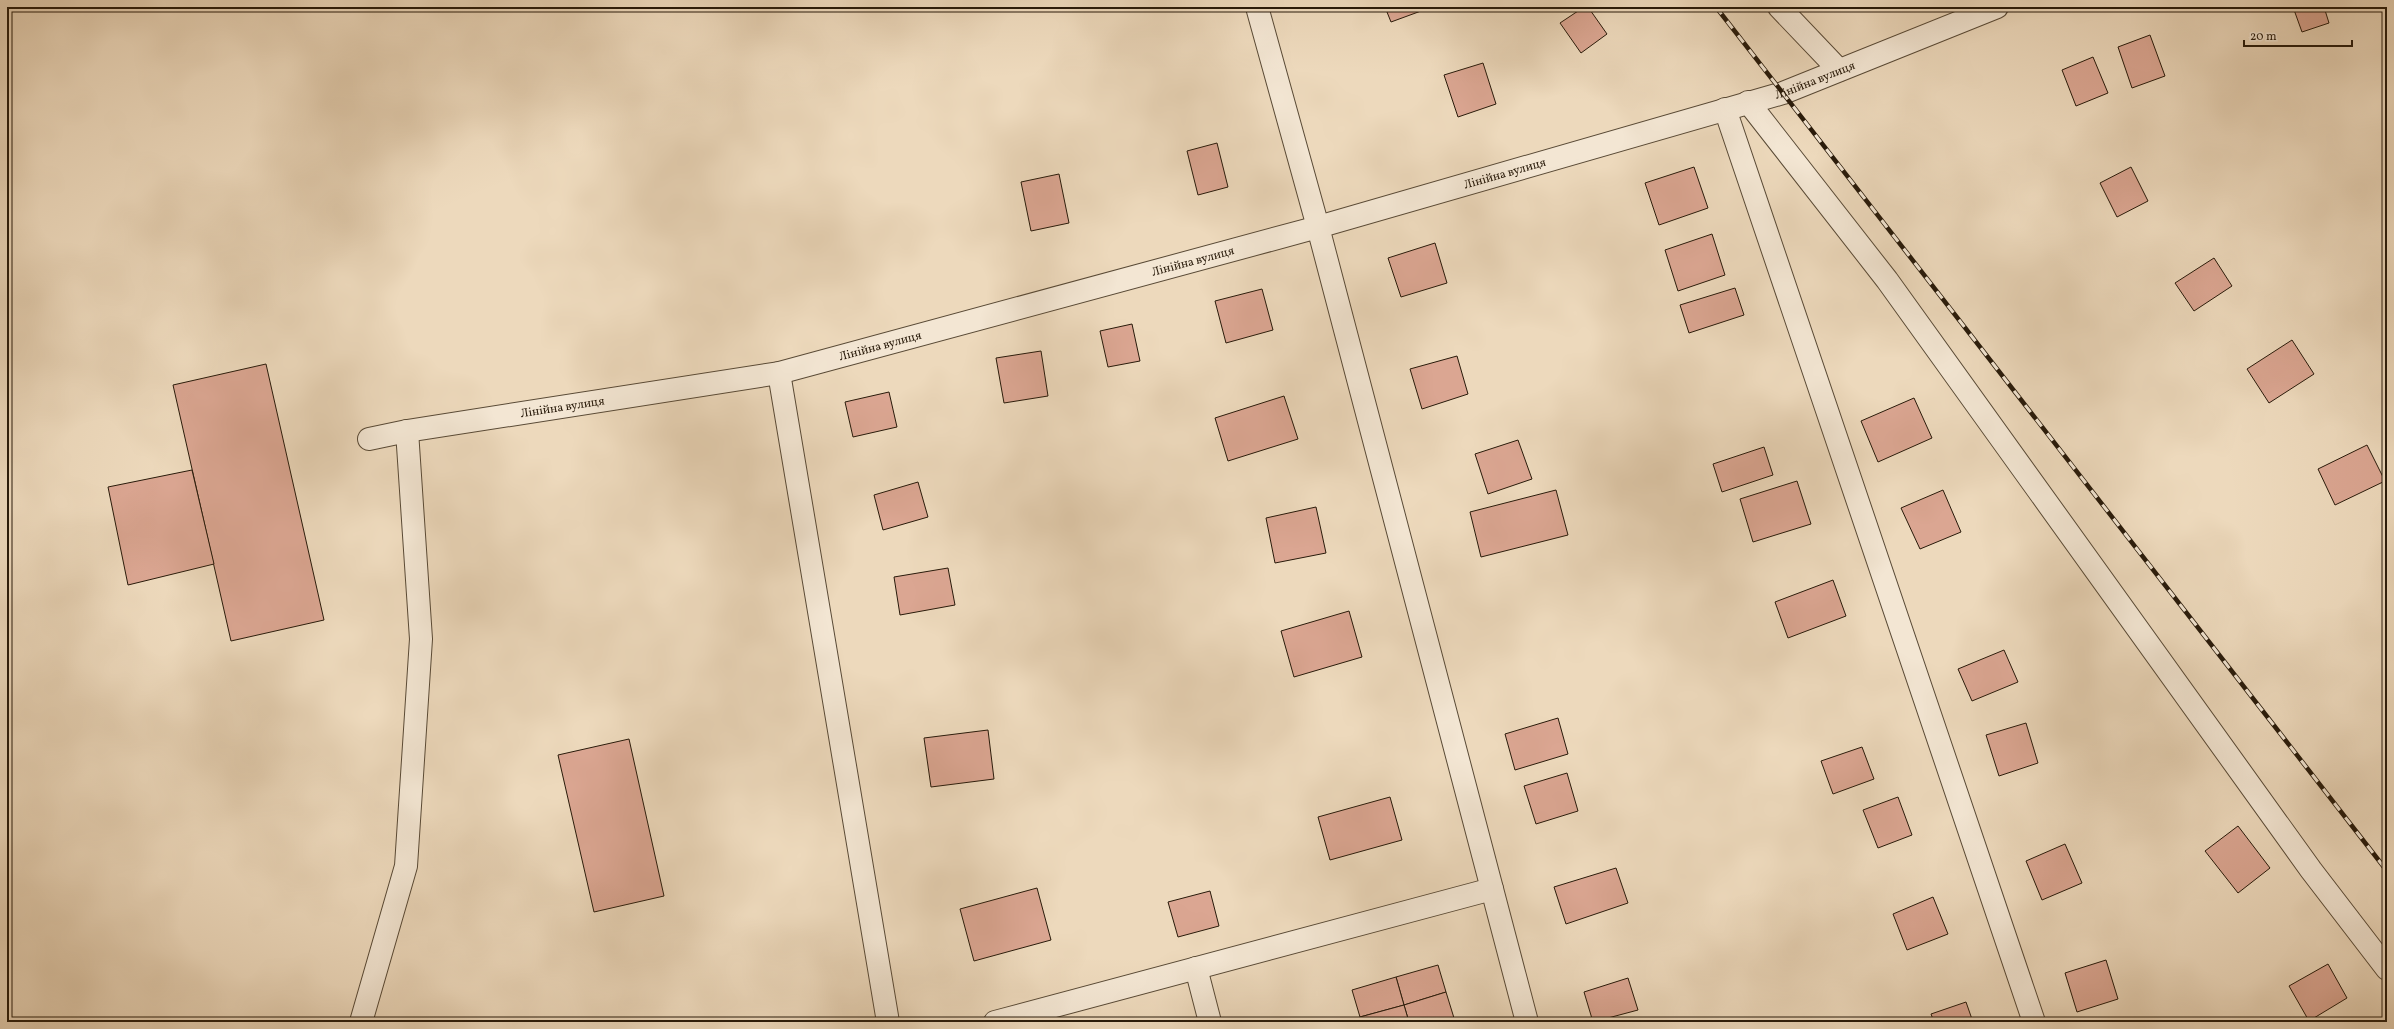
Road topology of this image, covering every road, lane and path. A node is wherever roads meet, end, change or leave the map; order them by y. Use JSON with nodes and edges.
{"nodes":[{"id":1,"x":1257,"y":7,"type":"edge"},
{"id":2,"x":1779,"y":7,"type":"edge"},
{"id":3,"x":1997,"y":7,"type":"edge"},
{"id":4,"x":1839,"y":70,"type":"junction"},
{"id":5,"x":1748,"y":102,"type":"junction"},
{"id":6,"x":1725,"y":109,"type":"junction"},
{"id":7,"x":1318,"y":226,"type":"junction"},
{"id":8,"x":779,"y":373,"type":"junction"},
{"id":9,"x":406,"y":431,"type":"junction"},
{"id":10,"x":369,"y":439,"type":"dead end"},
{"id":11,"x":1492,"y":889,"type":"junction"},
{"id":12,"x":1196,"y":968,"type":"junction"},
{"id":13,"x":2387,"y":968,"type":"edge"},
{"id":14,"x":361,"y":1022,"type":"edge"},
{"id":15,"x":888,"y":1022,"type":"edge"},
{"id":16,"x":995,"y":1022,"type":"edge"},
{"id":17,"x":1210,"y":1022,"type":"edge"},
{"id":18,"x":1527,"y":1022,"type":"edge"},
{"id":19,"x":2034,"y":1022,"type":"edge"}],
"edges":[{"from":1,"to":7,"type":"street"},
{"from":2,"to":4,"type":"street"},
{"from":3,"to":4,"type":"street","name":"Лінійна вулиця"},
{"from":4,"to":5,"type":"street","name":"Лінійна вулиця"},
{"from":5,"to":6,"type":"street","name":"Лінійна вулиця"},
{"from":5,"to":13,"type":"street"},
{"from":6,"to":7,"type":"street","name":"Лінійна вулиця"},
{"from":6,"to":19,"type":"street"},
{"from":7,"to":8,"type":"street","name":"Лінійна вулиця"},
{"from":7,"to":11,"type":"street"},
{"from":8,"to":9,"type":"street","name":"Лінійна вулиця"},
{"from":8,"to":15,"type":"street"},
{"from":9,"to":10,"type":"street","name":"Лінійна вулиця"},
{"from":9,"to":14,"type":"street"},
{"from":11,"to":12,"type":"street"},
{"from":11,"to":18,"type":"street"},
{"from":12,"to":16,"type":"street"},
{"from":12,"to":17,"type":"street"}]}
